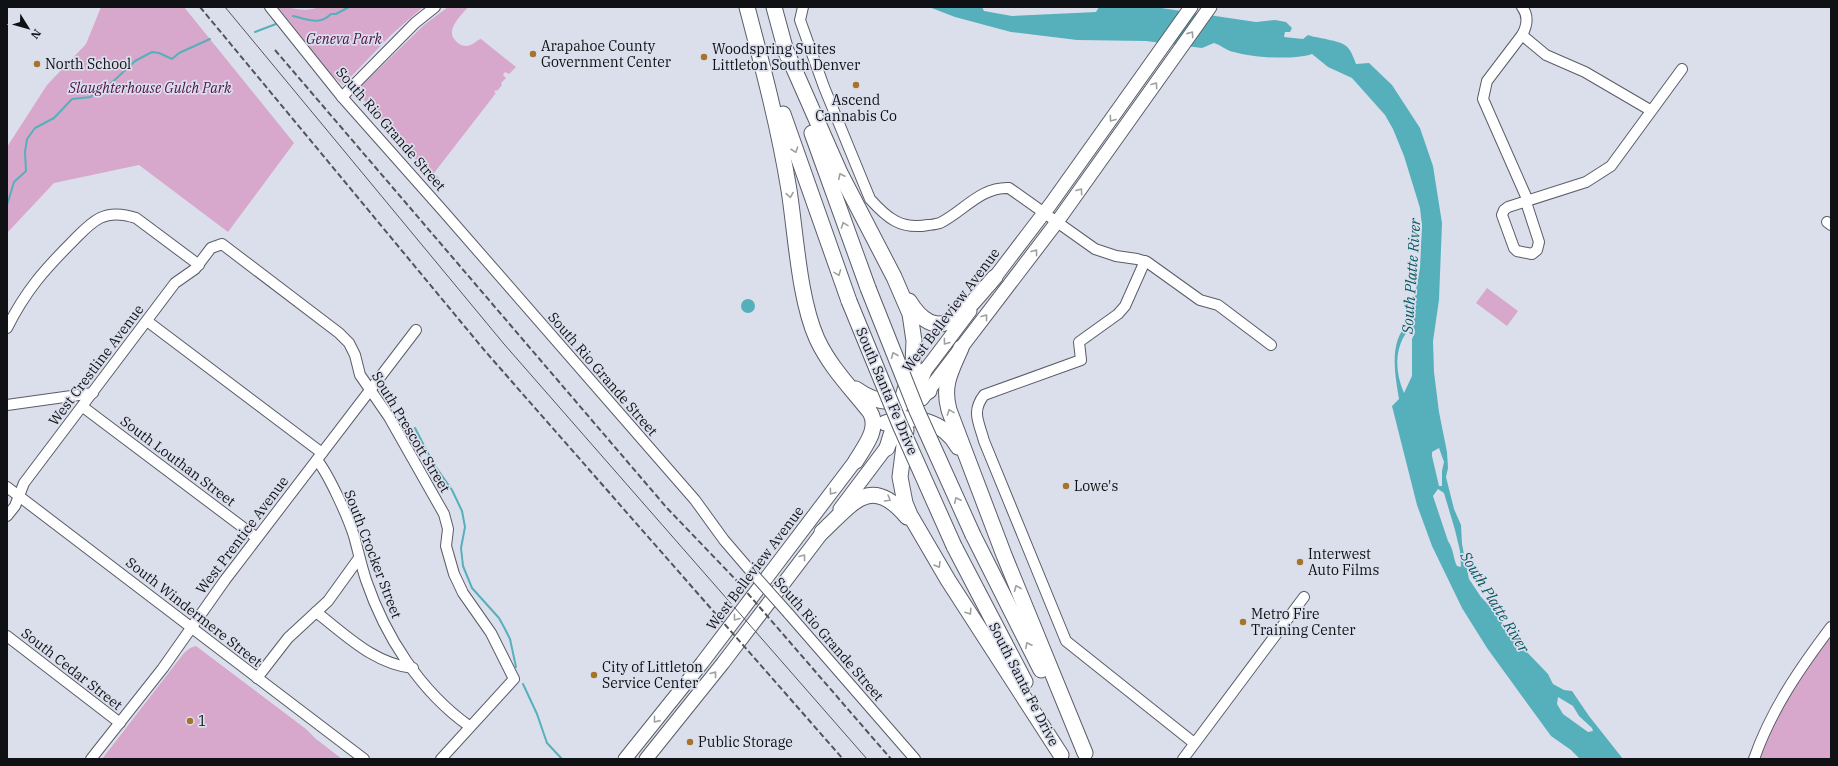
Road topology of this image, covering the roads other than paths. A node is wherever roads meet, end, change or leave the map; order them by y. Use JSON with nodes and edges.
{"nodes":[{"id":1,"x":270,"y":7,"type":"edge"},
{"id":2,"x":435,"y":7,"type":"edge"},
{"id":3,"x":747,"y":7,"type":"edge"},
{"id":4,"x":774,"y":7,"type":"edge"},
{"id":5,"x":803,"y":7,"type":"edge"},
{"id":6,"x":1191,"y":7,"type":"edge"},
{"id":7,"x":1210,"y":7,"type":"edge"},
{"id":8,"x":1522,"y":7,"type":"edge"},
{"id":9,"x":1522,"y":36,"type":"junction"},
{"id":10,"x":784,"y":46,"type":"junction"},
{"id":11,"x":1682,"y":69,"type":"dead end"},
{"id":12,"x":342,"y":97,"type":"junction"},
{"id":13,"x":1650,"y":110,"type":"junction"},
{"id":14,"x":1527,"y":201,"type":"junction"},
{"id":15,"x":1044,"y":213,"type":"junction"},
{"id":16,"x":1057,"y":222,"type":"junction"},
{"id":17,"x":222,"y":244,"type":"joint"},
{"id":18,"x":1145,"y":261,"type":"junction"},
{"id":19,"x":199,"y":264,"type":"junction"},
{"id":20,"x":894,"y":277,"type":"junction"},
{"id":21,"x":995,"y":277,"type":"junction"},
{"id":22,"x":809,"y":313,"type":"junction"},
{"id":23,"x":147,"y":321,"type":"junction"},
{"id":24,"x":7,"y":328,"type":"edge"},
{"id":25,"x":416,"y":330,"type":"dead end"},
{"id":26,"x":1271,"y":345,"type":"dead end"},
{"id":27,"x":961,"y":348,"type":"junction"},
{"id":28,"x":924,"y":371,"type":"joint"},
{"id":29,"x":370,"y":390,"type":"junction"},
{"id":30,"x":929,"y":391,"type":"junction"},
{"id":31,"x":93,"y":393,"type":"junction"},
{"id":32,"x":907,"y":401,"type":"junction"},
{"id":33,"x":7,"y":405,"type":"edge"},
{"id":34,"x":83,"y":407,"type":"junction"},
{"id":35,"x":896,"y":420,"type":"junction"},
{"id":36,"x":887,"y":448,"type":"joint"},
{"id":37,"x":319,"y":456,"type":"junction"},
{"id":38,"x":856,"y":461,"type":"junction"},
{"id":39,"x":973,"y":475,"type":"junction"},
{"id":40,"x":7,"y":487,"type":"edge"},
{"id":41,"x":18,"y":495,"type":"junction"},
{"id":42,"x":7,"y":516,"type":"edge"},
{"id":43,"x":917,"y":529,"type":"junction"},
{"id":44,"x":822,"y":532,"type":"junction"},
{"id":45,"x":257,"y":538,"type":"junction"},
{"id":46,"x":359,"y":558,"type":"junction"},
{"id":47,"x":1304,"y":597,"type":"dead end"},
{"id":48,"x":316,"y":612,"type":"junction"},
{"id":49,"x":192,"y":627,"type":"junction"},
{"id":50,"x":1831,"y":628,"type":"edge"},
{"id":51,"x":7,"y":636,"type":"edge"},
{"id":52,"x":413,"y":668,"type":"junction"},
{"id":53,"x":257,"y":678,"type":"junction"},
{"id":54,"x":120,"y":723,"type":"junction"},
{"id":55,"x":469,"y":726,"type":"junction"},
{"id":56,"x":1194,"y":743,"type":"junction"},
{"id":57,"x":1087,"y":756,"type":"edge"},
{"id":58,"x":1062,"y":757,"type":"edge"},
{"id":59,"x":91,"y":759,"type":"edge"},
{"id":60,"x":364,"y":759,"type":"edge"},
{"id":61,"x":441,"y":759,"type":"edge"},
{"id":62,"x":625,"y":759,"type":"edge"},
{"id":63,"x":646,"y":759,"type":"edge"},
{"id":64,"x":915,"y":759,"type":"edge"},
{"id":65,"x":1183,"y":759,"type":"edge"},
{"id":66,"x":1754,"y":759,"type":"edge"}],
"edges":[{"from":1,"to":12,"type":"street","name":"South Rio Grande Street"},
{"from":2,"to":12,"type":"street"},
{"from":3,"to":22,"type":"highway","one_way":true},
{"from":3,"to":58,"type":"highway","name":"South Santa Fe Drive","one_way":true,"bridge":true},
{"from":4,"to":10,"type":"highway","name":"South Santa Fe Drive"},
{"from":5,"to":15,"type":"street"},
{"from":6,"to":15,"type":"main road","name":"West Belleview Avenue","one_way":true},
{"from":16,"to":7,"type":"main road","name":"West Belleview Avenue","one_way":true},
{"from":8,"to":9,"type":"street"},
{"from":9,"to":13,"type":"street"},
{"from":9,"to":14,"type":"street"},
{"from":20,"to":10,"type":"highway","one_way":true},
{"from":57,"to":10,"type":"highway","name":"South Santa Fe Drive","one_way":true,"bridge":true},
{"from":11,"to":13,"type":"street"},
{"from":12,"to":64,"type":"street","name":"South Rio Grande Street","bridge":true},
{"from":13,"to":14,"type":"street"},
{"from":14,"to":14,"type":"street"},
{"from":15,"to":16,"type":"street"},
{"from":15,"to":21,"type":"main road","name":"West Belleview Avenue"},
{"from":16,"to":18,"type":"street"},
{"from":27,"to":16,"type":"main road","name":"West Belleview Avenue","one_way":true},
{"from":17,"to":19,"type":"street","name":"West Crestline Avenue"},
{"from":17,"to":29,"type":"street","name":"South Prescott Street"},
{"from":18,"to":26,"type":"street"},
{"from":18,"to":56,"type":"street"},
{"from":19,"to":23,"type":"street","name":"West Crestline Avenue"},
{"from":19,"to":24,"type":"street"},
{"from":20,"to":21,"type":"highway"},
{"from":20,"to":32,"type":"highway"},
{"from":21,"to":28,"type":"main road","name":"West Belleview Avenue","one_way":true},
{"from":22,"to":32,"type":"highway"},
{"from":22,"to":38,"type":"highway"},
{"from":23,"to":31,"type":"street","name":"West Crestline Avenue"},
{"from":23,"to":37,"type":"street","name":"South Crocker Street"},
{"from":25,"to":29,"type":"street","name":"West Prentice Avenue"},
{"from":27,"to":30,"type":"main road","name":"West Belleview Avenue"},
{"from":39,"to":27,"type":"highway","one_way":true},
{"from":28,"to":32,"type":"highway"},
{"from":29,"to":37,"type":"street","name":"West Prentice Avenue"},
{"from":29,"to":55,"type":"street","name":"South Prescott Street"},
{"from":30,"to":32,"type":"highway"},
{"from":30,"to":35,"type":"main road","name":"West Belleview Avenue"},
{"from":31,"to":33,"type":"street"},
{"from":31,"to":34,"type":"street","name":"West Crestline Avenue"},
{"from":32,"to":35,"type":"highway"},
{"from":32,"to":35,"type":"main road","name":"West Belleview Avenue"},
{"from":34,"to":41,"type":"street","name":"West Crestline Avenue"},
{"from":34,"to":45,"type":"street","name":"South Louthan Street"},
{"from":35,"to":36,"type":"highway"},
{"from":35,"to":38,"type":"main road","name":"West Belleview Avenue"},
{"from":35,"to":39,"type":"highway"},
{"from":35,"to":43,"type":"highway"},
{"from":36,"to":44,"type":"main road"},
{"from":37,"to":45,"type":"street","name":"West Prentice Avenue"},
{"from":37,"to":46,"type":"street","name":"South Crocker Street"},
{"from":38,"to":62,"type":"main road","name":"West Belleview Avenue","one_way":true},
{"from":57,"to":39,"type":"highway","one_way":true},
{"from":40,"to":41,"type":"street","name":"South Windermere Street"},
{"from":41,"to":42,"type":"street","name":"West Crestline Avenue"},
{"from":41,"to":49,"type":"street","name":"South Windermere Street"},
{"from":44,"to":43,"type":"highway","one_way":true},
{"from":43,"to":58,"type":"highway","one_way":true},
{"from":63,"to":44,"type":"main road","one_way":true},
{"from":45,"to":49,"type":"street","name":"West Prentice Avenue"},
{"from":46,"to":48,"type":"street"},
{"from":46,"to":52,"type":"street","name":"South Crocker Street"},
{"from":47,"to":56,"type":"street"},
{"from":48,"to":52,"type":"street"},
{"from":48,"to":53,"type":"street"},
{"from":49,"to":53,"type":"street","name":"South Windermere Street"},
{"from":49,"to":54,"type":"street","name":"West Prentice Avenue"},
{"from":50,"to":66,"type":"street"},
{"from":51,"to":54,"type":"street","name":"South Cedar Street"},
{"from":52,"to":55,"type":"street","name":"South Crocker Street"},
{"from":53,"to":60,"type":"street","name":"South Windermere Street"},
{"from":54,"to":59,"type":"street","name":"West Prentice Avenue"},
{"from":55,"to":61,"type":"street"},
{"from":56,"to":65,"type":"street"}]}
